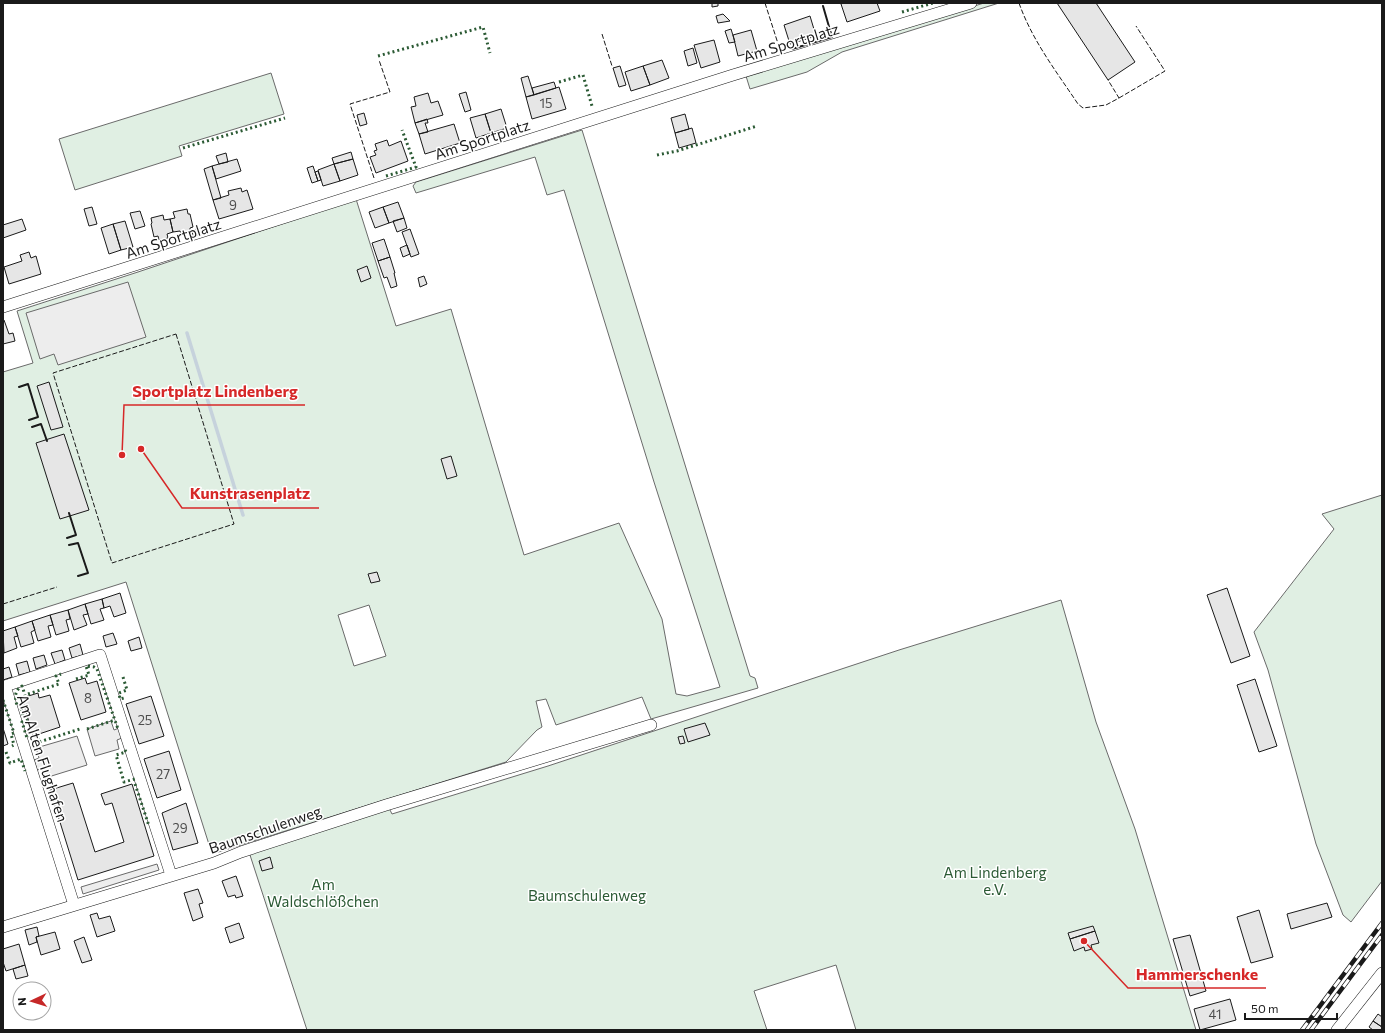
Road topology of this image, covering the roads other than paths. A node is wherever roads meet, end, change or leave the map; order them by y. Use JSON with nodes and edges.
{"nodes":[{"id":1,"x":971,"y":3,"type":"edge"},
{"id":2,"x":3,"y":307,"type":"edge"},
{"id":3,"x":651,"y":725,"type":"dead end"},
{"id":4,"x":171,"y":876,"type":"junction"},
{"id":5,"x":74,"y":905,"type":"junction"},
{"id":6,"x":3,"y":927,"type":"edge"},
{"id":7,"x":1382,"y":973,"type":"edge"},
{"id":8,"x":1337,"y":1030,"type":"edge"}],
"edges":[{"from":1,"to":2,"type":"street","name":"Am Sportplatz"},
{"from":3,"to":4,"type":"street","name":"Baumschulenweg"},
{"from":4,"to":5,"type":"street","name":"Baumschulenweg"},
{"from":4,"to":5,"type":"street","name":"Am Alten Flughafen"},
{"from":5,"to":6,"type":"street","name":"Baumschulenweg"},
{"from":7,"to":8,"type":"street"}]}
